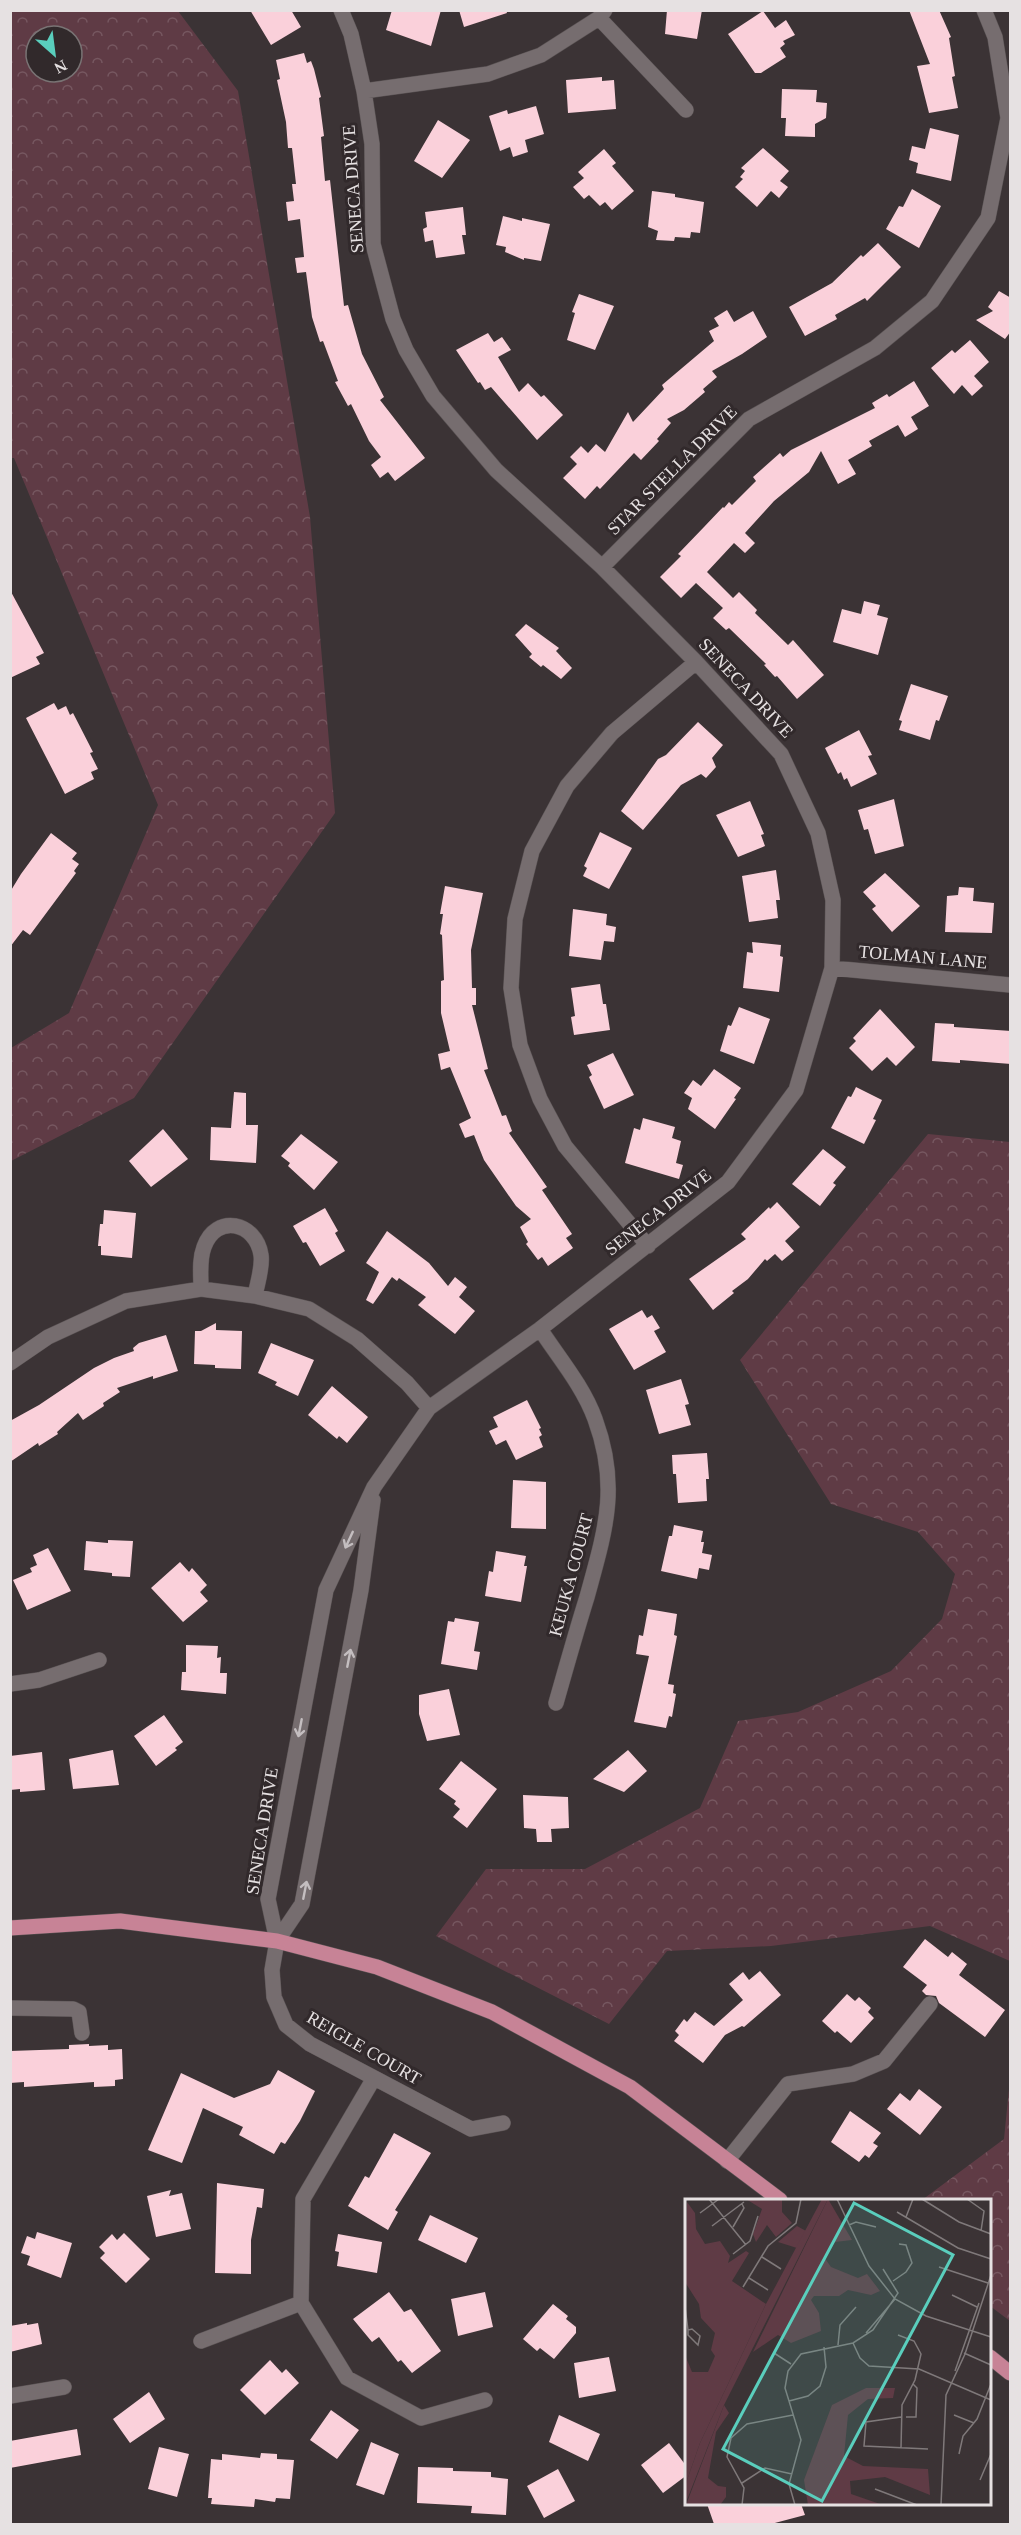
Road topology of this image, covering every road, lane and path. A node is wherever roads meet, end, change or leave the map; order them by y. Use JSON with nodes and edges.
{"nodes":[{"id":1,"x":341,"y":10,"type":"edge"},
{"id":2,"x":984,"y":10,"type":"edge"},
{"id":3,"x":602,"y":14,"type":"edge"},
{"id":4,"x":364,"y":91,"type":"junction"},
{"id":5,"x":686,"y":110,"type":"dead end"},
{"id":6,"x":602,"y":567,"type":"junction"},
{"id":7,"x":696,"y":662,"type":"junction"},
{"id":8,"x":832,"y":968,"type":"junction"},
{"id":9,"x":1011,"y":985,"type":"edge"},
{"id":10,"x":648,"y":1246,"type":"junction"},
{"id":11,"x":201,"y":1289,"type":"junction"},
{"id":12,"x":255,"y":1296,"type":"junction"},
{"id":13,"x":540,"y":1329,"type":"junction"},
{"id":14,"x":10,"y":1363,"type":"edge"},
{"id":15,"x":429,"y":1408,"type":"junction"},
{"id":16,"x":374,"y":1487,"type":"junction"},
{"id":17,"x":99,"y":1660,"type":"dead end"},
{"id":18,"x":10,"y":1684,"type":"edge"},
{"id":19,"x":556,"y":1703,"type":"dead end"},
{"id":20,"x":10,"y":1929,"type":"edge"},
{"id":21,"x":278,"y":1941,"type":"junction"},
{"id":22,"x":930,"y":2004,"type":"dead end"},
{"id":23,"x":10,"y":2008,"type":"edge"},
{"id":24,"x":82,"y":2033,"type":"dead end"},
{"id":25,"x":374,"y":2078,"type":"junction"},
{"id":26,"x":503,"y":2123,"type":"dead end"},
{"id":27,"x":727,"y":2161,"type":"junction"},
{"id":28,"x":779,"y":2199,"type":"edge"},
{"id":29,"x":301,"y":2303,"type":"junction"},
{"id":30,"x":201,"y":2340,"type":"dead end"},
{"id":31,"x":991,"y":2358,"type":"edge"},
{"id":32,"x":1011,"y":2373,"type":"edge"},
{"id":33,"x":64,"y":2387,"type":"dead end"},
{"id":34,"x":10,"y":2396,"type":"edge"},
{"id":35,"x":485,"y":2400,"type":"dead end"}],
"edges":[{"from":1,"to":4,"type":"street","name":"SENECA DRIVE"},
{"from":2,"to":6,"type":"street","name":"STAR STELLA DRIVE"},
{"from":3,"to":4,"type":"street"},
{"from":3,"to":5,"type":"street"},
{"from":4,"to":6,"type":"street","name":"SENECA DRIVE"},
{"from":6,"to":7,"type":"street","name":"SENECA DRIVE"},
{"from":7,"to":8,"type":"street","name":"SENECA DRIVE"},
{"from":7,"to":10,"type":"street"},
{"from":8,"to":9,"type":"street","name":"TOLMAN LANE"},
{"from":8,"to":10,"type":"street","name":"SENECA DRIVE"},
{"from":10,"to":13,"type":"street","name":"SENECA DRIVE"},
{"from":11,"to":12,"type":"street"},
{"from":11,"to":12,"type":"street"},
{"from":11,"to":14,"type":"street"},
{"from":12,"to":15,"type":"street"},
{"from":13,"to":15,"type":"street","name":"SENECA DRIVE"},
{"from":13,"to":19,"type":"street","name":"KEUKA COURT"},
{"from":15,"to":16,"type":"street","name":"SENECA DRIVE"},
{"from":21,"to":16,"type":"street","name":"SENECA DRIVE","one_way":true},
{"from":16,"to":21,"type":"street","name":"SENECA DRIVE","one_way":true},
{"from":17,"to":18,"type":"street"},
{"from":20,"to":21,"type":"main road"},
{"from":21,"to":25,"type":"street","name":"REIGLE COURT"},
{"from":21,"to":27,"type":"main road"},
{"from":22,"to":27,"type":"street"},
{"from":23,"to":24,"type":"street"},
{"from":25,"to":26,"type":"street","name":"REIGLE COURT"},
{"from":25,"to":29,"type":"street"},
{"from":27,"to":28,"type":"main road"},
{"from":29,"to":30,"type":"street"},
{"from":29,"to":35,"type":"street"},
{"from":31,"to":32,"type":"main road"},
{"from":33,"to":34,"type":"street"}]}
